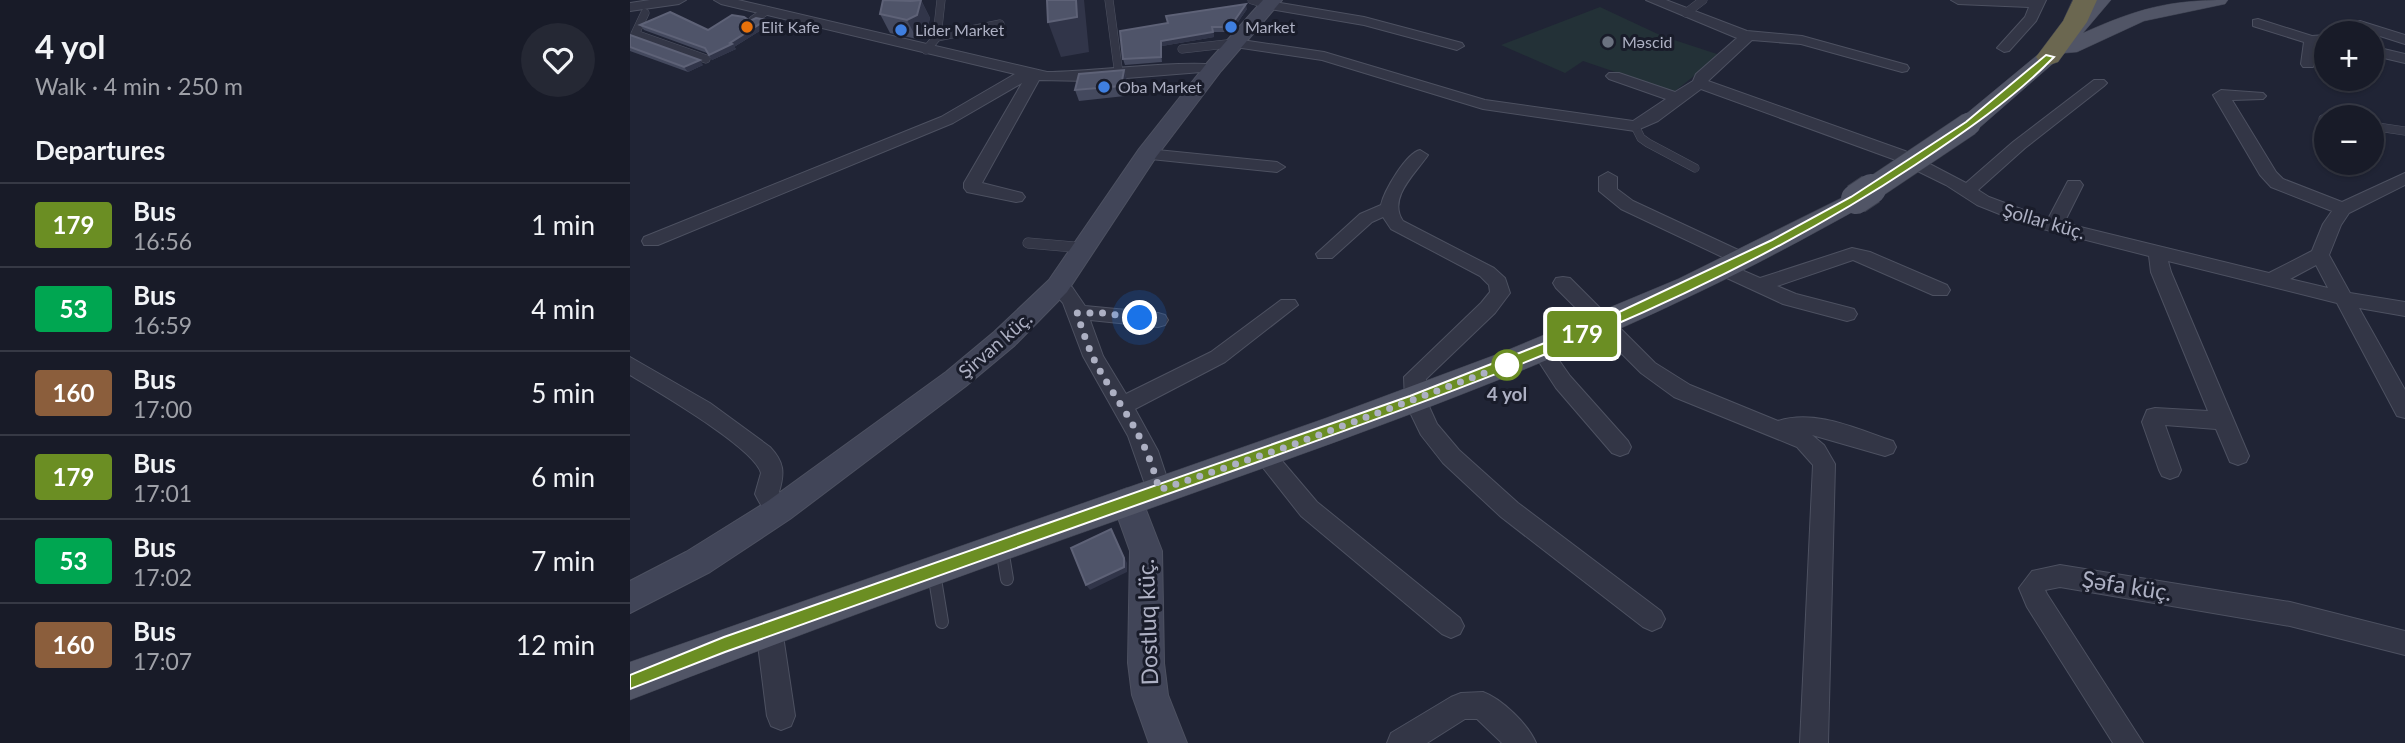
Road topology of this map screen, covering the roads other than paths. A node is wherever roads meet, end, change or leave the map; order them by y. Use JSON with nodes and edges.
{"nodes":[{"id":1,"x":679,"y":0,"type":"edge"},
{"id":2,"x":720,"y":0,"type":"edge"},
{"id":3,"x":941,"y":0,"type":"edge"},
{"id":4,"x":1110,"y":0,"type":"edge"},
{"id":5,"x":1653,"y":0,"type":"edge"},
{"id":6,"x":1703,"y":0,"type":"edge"},
{"id":7,"x":1958,"y":0,"type":"edge"},
{"id":8,"x":2085,"y":0,"type":"edge"},
{"id":9,"x":2101,"y":0,"type":"edge"},
{"id":10,"x":2218,"y":0,"type":"edge"},
{"id":11,"x":1264,"y":2,"type":"edge"},
{"id":12,"x":2039,"y":2,"type":"edge"},
{"id":13,"x":630,"y":7,"type":"edge"},
{"id":14,"x":644,"y":10,"type":"edge"},
{"id":15,"x":1686,"y":13,"type":"junction"},
{"id":16,"x":1785,"y":23,"type":"dead end"},
{"id":17,"x":2258,"y":23,"type":"dead end"},
{"id":18,"x":1000,"y":24,"type":"dead end"},
{"id":19,"x":2384,"y":33,"type":"edge"},
{"id":20,"x":1745,"y":35,"type":"junction"},
{"id":21,"x":1770,"y":36,"type":"junction"},
{"id":22,"x":937,"y":37,"type":"junction"},
{"id":23,"x":2314,"y":39,"type":"edge"},
{"id":24,"x":2405,"y":40,"type":"edge"},
{"id":25,"x":1235,"y":43,"type":"junction"},
{"id":26,"x":1457,"y":46,"type":"dead end"},
{"id":27,"x":2004,"y":48,"type":"dead end"},
{"id":28,"x":1182,"y":49,"type":"dead end"},
{"id":29,"x":926,"y":50,"type":"junction"},
{"id":30,"x":2314,"y":50,"type":"edge"},
{"id":31,"x":2384,"y":53,"type":"edge"},
{"id":32,"x":2049,"y":57,"type":"junction"},
{"id":33,"x":706,"y":59,"type":"edge"},
{"id":34,"x":2405,"y":59,"type":"edge"},
{"id":35,"x":2308,"y":64,"type":"dead end"},
{"id":36,"x":1214,"y":67,"type":"junction"},
{"id":37,"x":1902,"y":68,"type":"dead end"},
{"id":38,"x":1030,"y":74,"type":"junction"},
{"id":39,"x":1119,"y":75,"type":"junction"},
{"id":40,"x":1614,"y":76,"type":"dead end"},
{"id":41,"x":1700,"y":83,"type":"junction"},
{"id":42,"x":2099,"y":83,"type":"dead end"},
{"id":43,"x":2258,"y":96,"type":"dead end"},
{"id":44,"x":1678,"y":98,"type":"junction"},
{"id":45,"x":1635,"y":126,"type":"junction"},
{"id":46,"x":2384,"y":128,"type":"edge"},
{"id":47,"x":2405,"y":131,"type":"edge"},
{"id":48,"x":1147,"y":154,"type":"junction"},
{"id":49,"x":1420,"y":155,"type":"dead end"},
{"id":50,"x":1277,"y":167,"type":"dead end"},
{"id":51,"x":1695,"y":168,"type":"dead end"},
{"id":52,"x":1608,"y":177,"type":"dead end"},
{"id":53,"x":2405,"y":178,"type":"edge"},
{"id":54,"x":2074,"y":185,"type":"dead end"},
{"id":55,"x":1967,"y":191,"type":"junction"},
{"id":56,"x":1016,"y":197,"type":"dead end"},
{"id":57,"x":1387,"y":209,"type":"junction"},
{"id":58,"x":2343,"y":209,"type":"junction"},
{"id":59,"x":2053,"y":226,"type":"junction"},
{"id":60,"x":651,"y":241,"type":"dead end"},
{"id":61,"x":1028,"y":243,"type":"dead end"},
{"id":62,"x":1084,"y":248,"type":"junction"},
{"id":63,"x":2157,"y":250,"type":"junction"},
{"id":64,"x":1325,"y":254,"type":"dead end"},
{"id":65,"x":2320,"y":255,"type":"junction"},
{"id":66,"x":1742,"y":271,"type":"junction"},
{"id":67,"x":2274,"y":279,"type":"junction"},
{"id":68,"x":1563,"y":283,"type":"dead end"},
{"id":69,"x":1058,"y":286,"type":"junction"},
{"id":70,"x":1940,"y":290,"type":"dead end"},
{"id":71,"x":2342,"y":298,"type":"junction"},
{"id":72,"x":1289,"y":305,"type":"dead end"},
{"id":73,"x":2405,"y":309,"type":"edge"},
{"id":74,"x":1077,"y":313,"type":"junction"},
{"id":75,"x":1847,"y":314,"type":"dead end"},
{"id":76,"x":1158,"y":320,"type":"dead end"},
{"id":77,"x":1603,"y":325,"type":"junction"},
{"id":78,"x":1542,"y":351,"type":"junction"},
{"id":79,"x":630,"y":365,"type":"edge"},
{"id":80,"x":1415,"y":400,"type":"junction"},
{"id":81,"x":1124,"y":405,"type":"junction"},
{"id":82,"x":2405,"y":410,"type":"edge"},
{"id":83,"x":2224,"y":421,"type":"junction"},
{"id":84,"x":1779,"y":429,"type":"junction"},
{"id":85,"x":1620,"y":447,"type":"dead end"},
{"id":86,"x":1885,"y":447,"type":"dead end"},
{"id":87,"x":1264,"y":455,"type":"junction"},
{"id":88,"x":2238,"y":456,"type":"dead end"},
{"id":89,"x":2170,"y":470,"type":"dead end"},
{"id":90,"x":1144,"y":496,"type":"junction"},
{"id":91,"x":779,"y":510,"type":"junction"},
{"id":92,"x":933,"y":570,"type":"junction"},
{"id":93,"x":630,"y":598,"type":"edge"},
{"id":94,"x":1652,"y":619,"type":"dead end"},
{"id":95,"x":942,"y":622,"type":"dead end"},
{"id":96,"x":1451,"y":626,"type":"dead end"},
{"id":97,"x":769,"y":629,"type":"junction"},
{"id":98,"x":2405,"y":643,"type":"edge"},
{"id":99,"x":630,"y":681,"type":"edge"},
{"id":100,"x":781,"y":716,"type":"dead end"},
{"id":101,"x":1159,"y":739,"type":"edge"},
{"id":102,"x":1401,"y":743,"type":"edge"},
{"id":103,"x":1522,"y":743,"type":"edge"},
{"id":104,"x":1814,"y":743,"type":"edge"},
{"id":105,"x":2129,"y":743,"type":"edge"}],
"edges":[{"from":1,"to":14,"type":"street"},
{"from":2,"to":29,"type":"street"},
{"from":3,"to":22,"type":"lane"},
{"from":4,"to":39,"type":"lane"},
{"from":5,"to":15,"type":"street"},
{"from":6,"to":15,"type":"lane"},
{"from":7,"to":12,"type":"street"},
{"from":8,"to":32,"type":"highway"},
{"from":9,"to":32,"type":"main road"},
{"from":10,"to":32,"type":"main road"},
{"from":11,"to":25,"type":"street","name":"Şirvan küç."},
{"from":11,"to":26,"type":"street"},
{"from":12,"to":27,"type":"street"},
{"from":13,"to":14,"type":"street"},
{"from":14,"to":33,"type":"lane"},
{"from":15,"to":20,"type":"street"},
{"from":16,"to":21,"type":"street"},
{"from":17,"to":23,"type":"street"},
{"from":18,"to":22,"type":"lane"},
{"from":19,"to":24,"type":"street"},
{"from":20,"to":21,"type":"street"},
{"from":20,"to":41,"type":"street"},
{"from":21,"to":37,"type":"street"},
{"from":22,"to":29,"type":"lane"},
{"from":25,"to":28,"type":"lane"},
{"from":25,"to":36,"type":"street","name":"Şirvan küç."},
{"from":25,"to":45,"type":"street"},
{"from":29,"to":38,"type":"street"},
{"from":30,"to":35,"type":"street"},
{"from":31,"to":34,"type":"street"},
{"from":32,"to":66,"type":"main road","bridge":true},
{"from":36,"to":39,"type":"street"},
{"from":36,"to":48,"type":"street","name":"Şirvan küç."},
{"from":38,"to":39,"type":"street"},
{"from":38,"to":56,"type":"street"},
{"from":38,"to":60,"type":"street"},
{"from":40,"to":44,"type":"street"},
{"from":41,"to":44,"type":"street"},
{"from":41,"to":55,"type":"street","name":"Şollar küç."},
{"from":42,"to":55,"type":"street"},
{"from":43,"to":58,"type":"street"},
{"from":44,"to":45,"type":"street"},
{"from":45,"to":51,"type":"lane"},
{"from":46,"to":47,"type":"lane"},
{"from":48,"to":50,"type":"street"},
{"from":48,"to":62,"type":"street","name":"Şirvan küç."},
{"from":49,"to":57,"type":"street"},
{"from":52,"to":66,"type":"street"},
{"from":53,"to":58,"type":"street"},
{"from":54,"to":59,"type":"street"},
{"from":55,"to":59,"type":"street","name":"Şollar küç."},
{"from":57,"to":64,"type":"street"},
{"from":57,"to":80,"type":"street"},
{"from":58,"to":65,"type":"street"},
{"from":59,"to":63,"type":"street","name":"Şollar küç."},
{"from":61,"to":62,"type":"lane"},
{"from":62,"to":69,"type":"street","name":"Şirvan küç."},
{"from":63,"to":67,"type":"street","name":"Şollar küç."},
{"from":63,"to":83,"type":"street"},
{"from":65,"to":67,"type":"street"},
{"from":65,"to":71,"type":"street"},
{"from":66,"to":70,"type":"street"},
{"from":66,"to":75,"type":"street"},
{"from":66,"to":77,"type":"main road"},
{"from":67,"to":71,"type":"street","name":"Şollar küç."},
{"from":68,"to":77,"type":"street"},
{"from":69,"to":74,"type":"street"},
{"from":69,"to":91,"type":"street","name":"Şirvan küç."},
{"from":71,"to":73,"type":"street","name":"Şollar küç."},
{"from":71,"to":82,"type":"street"},
{"from":72,"to":81,"type":"street"},
{"from":74,"to":76,"type":"street"},
{"from":74,"to":81,"type":"street"},
{"from":77,"to":78,"type":"main road"},
{"from":77,"to":84,"type":"street"},
{"from":78,"to":80,"type":"main road"},
{"from":78,"to":85,"type":"street"},
{"from":79,"to":91,"type":"street"},
{"from":80,"to":87,"type":"main road"},
{"from":80,"to":94,"type":"street"},
{"from":81,"to":90,"type":"street"},
{"from":83,"to":88,"type":"street"},
{"from":83,"to":89,"type":"street"},
{"from":84,"to":86,"type":"street"},
{"from":84,"to":104,"type":"street"},
{"from":87,"to":90,"type":"main road"},
{"from":87,"to":96,"type":"street"},
{"from":90,"to":92,"type":"main road"},
{"from":90,"to":101,"type":"street","name":"Dostluq küç."},
{"from":91,"to":93,"type":"street","name":"Şirvan küç."},
{"from":92,"to":95,"type":"lane"},
{"from":92,"to":97,"type":"main road"},
{"from":97,"to":99,"type":"main road"},
{"from":97,"to":100,"type":"street"},
{"from":98,"to":105,"type":"street","name":"Şəfa küç."},
{"from":102,"to":103,"type":"street"}]}
